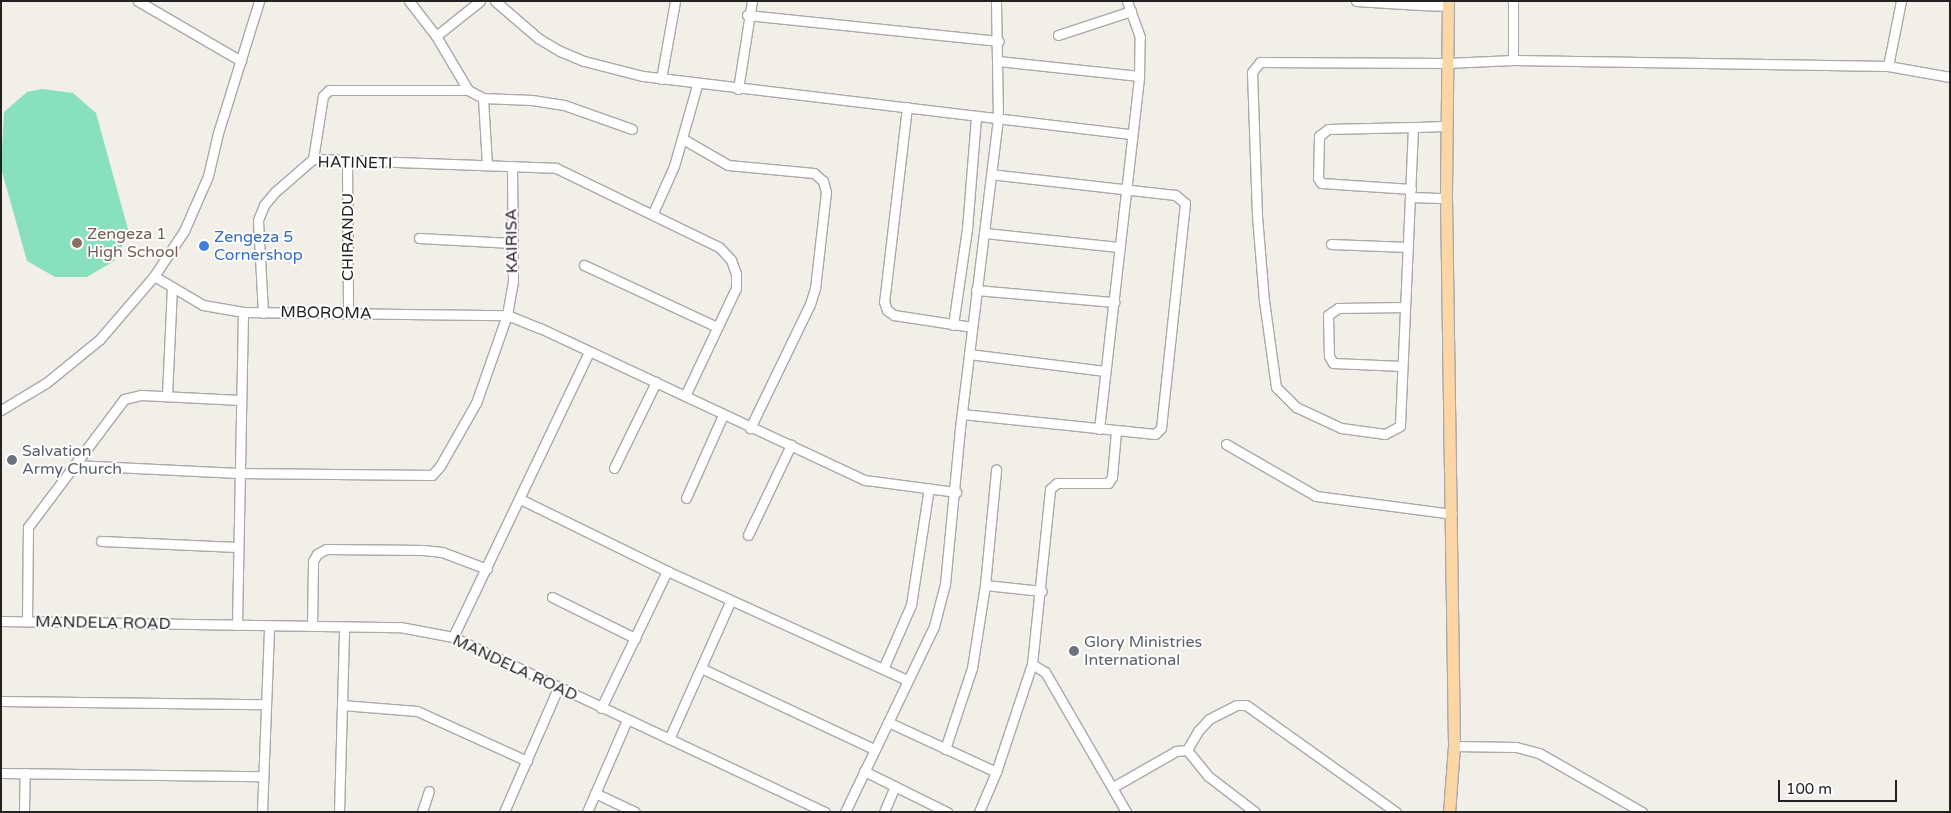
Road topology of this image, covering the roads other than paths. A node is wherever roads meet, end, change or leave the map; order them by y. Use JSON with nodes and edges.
{"nodes":[{"id":1,"x":138,"y":1,"type":"edge"},
{"id":2,"x":259,"y":1,"type":"edge"},
{"id":3,"x":409,"y":1,"type":"edge"},
{"id":4,"x":480,"y":1,"type":"edge"},
{"id":5,"x":495,"y":1,"type":"edge"},
{"id":6,"x":675,"y":1,"type":"edge"},
{"id":7,"x":752,"y":1,"type":"edge"},
{"id":8,"x":996,"y":1,"type":"edge"},
{"id":9,"x":1127,"y":1,"type":"edge"},
{"id":10,"x":1356,"y":1,"type":"edge"},
{"id":11,"x":1513,"y":1,"type":"edge"},
{"id":12,"x":1901,"y":1,"type":"edge"},
{"id":13,"x":1420,"y":3,"type":"edge"},
{"id":14,"x":1448,"y":4,"type":"edge"},
{"id":15,"x":1131,"y":11,"type":"junction"},
{"id":16,"x":747,"y":15,"type":"junction"},
{"id":17,"x":1058,"y":35,"type":"dead end"},
{"id":18,"x":436,"y":36,"type":"junction"},
{"id":19,"x":999,"y":41,"type":"junction"},
{"id":20,"x":1514,"y":60,"type":"junction"},
{"id":21,"x":241,"y":61,"type":"junction"},
{"id":22,"x":998,"y":61,"type":"junction"},
{"id":23,"x":1447,"y":63,"type":"junction"},
{"id":24,"x":1888,"y":66,"type":"junction"},
{"id":25,"x":1139,"y":76,"type":"junction"},
{"id":26,"x":1950,"y":77,"type":"edge"},
{"id":27,"x":661,"y":79,"type":"junction"},
{"id":28,"x":697,"y":85,"type":"junction"},
{"id":29,"x":738,"y":89,"type":"junction"},
{"id":30,"x":468,"y":90,"type":"junction"},
{"id":31,"x":483,"y":98,"type":"junction"},
{"id":32,"x":907,"y":107,"type":"junction"},
{"id":33,"x":976,"y":116,"type":"junction"},
{"id":34,"x":998,"y":118,"type":"junction"},
{"id":35,"x":1413,"y":126,"type":"junction"},
{"id":36,"x":1447,"y":126,"type":"junction"},
{"id":37,"x":632,"y":129,"type":"dead end"},
{"id":38,"x":1131,"y":134,"type":"junction"},
{"id":39,"x":683,"y":139,"type":"junction"},
{"id":40,"x":313,"y":159,"type":"junction"},
{"id":41,"x":347,"y":162,"type":"junction"},
{"id":42,"x":487,"y":165,"type":"junction"},
{"id":43,"x":512,"y":166,"type":"junction"},
{"id":44,"x":992,"y":174,"type":"junction"},
{"id":45,"x":1125,"y":188,"type":"junction"},
{"id":46,"x":1411,"y":193,"type":"junction"},
{"id":47,"x":1446,"y":198,"type":"junction"},
{"id":48,"x":653,"y":213,"type":"junction"},
{"id":49,"x":985,"y":233,"type":"junction"},
{"id":50,"x":419,"y":238,"type":"dead end"},
{"id":51,"x":512,"y":243,"type":"junction"},
{"id":52,"x":1331,"y":244,"type":"dead end"},
{"id":53,"x":1408,"y":246,"type":"junction"},
{"id":54,"x":1118,"y":247,"type":"junction"},
{"id":55,"x":584,"y":265,"type":"dead end"},
{"id":56,"x":154,"y":276,"type":"junction"},
{"id":57,"x":172,"y":287,"type":"junction"},
{"id":58,"x":976,"y":290,"type":"junction"},
{"id":59,"x":1114,"y":302,"type":"junction"},
{"id":60,"x":1405,"y":307,"type":"junction"},
{"id":61,"x":244,"y":312,"type":"junction"},
{"id":62,"x":348,"y":312,"type":"junction"},
{"id":63,"x":262,"y":313,"type":"junction"},
{"id":64,"x":507,"y":316,"type":"junction"},
{"id":65,"x":953,"y":325,"type":"junction"},
{"id":66,"x":717,"y":327,"type":"junction"},
{"id":67,"x":972,"y":327,"type":"junction"},
{"id":68,"x":590,"y":352,"type":"junction"},
{"id":69,"x":969,"y":354,"type":"junction"},
{"id":70,"x":1402,"y":366,"type":"junction"},
{"id":71,"x":1105,"y":371,"type":"junction"},
{"id":72,"x":656,"y":382,"type":"junction"},
{"id":73,"x":168,"y":396,"type":"junction"},
{"id":74,"x":685,"y":396,"type":"junction"},
{"id":75,"x":240,"y":400,"type":"junction"},
{"id":76,"x":1,"y":410,"type":"edge"},
{"id":77,"x":962,"y":414,"type":"junction"},
{"id":78,"x":724,"y":415,"type":"junction"},
{"id":79,"x":750,"y":428,"type":"junction"},
{"id":80,"x":1099,"y":429,"type":"junction"},
{"id":81,"x":1116,"y":430,"type":"junction"},
{"id":82,"x":1226,"y":444,"type":"dead end"},
{"id":83,"x":791,"y":446,"type":"junction"},
{"id":84,"x":74,"y":466,"type":"junction"},
{"id":85,"x":614,"y":468,"type":"dead end"},
{"id":86,"x":996,"y":470,"type":"dead end"},
{"id":87,"x":238,"y":473,"type":"junction"},
{"id":88,"x":929,"y":488,"type":"junction"},
{"id":89,"x":956,"y":492,"type":"junction"},
{"id":90,"x":686,"y":498,"type":"dead end"},
{"id":91,"x":520,"y":500,"type":"junction"},
{"id":92,"x":1452,"y":514,"type":"junction"},
{"id":93,"x":748,"y":534,"type":"dead end"},
{"id":94,"x":102,"y":541,"type":"dead end"},
{"id":95,"x":238,"y":547,"type":"junction"},
{"id":96,"x":488,"y":570,"type":"junction"},
{"id":97,"x":667,"y":571,"type":"junction"},
{"id":98,"x":985,"y":586,"type":"junction"},
{"id":99,"x":1042,"y":591,"type":"junction"},
{"id":100,"x":552,"y":597,"type":"dead end"},
{"id":101,"x":731,"y":600,"type":"junction"},
{"id":102,"x":1,"y":621,"type":"edge"},
{"id":103,"x":27,"y":621,"type":"junction"},
{"id":104,"x":237,"y":625,"type":"junction"},
{"id":105,"x":269,"y":626,"type":"junction"},
{"id":106,"x":312,"y":626,"type":"junction"},
{"id":107,"x":344,"y":628,"type":"junction"},
{"id":108,"x":453,"y":637,"type":"junction"},
{"id":109,"x":635,"y":638,"type":"junction"},
{"id":110,"x":1032,"y":664,"type":"junction"},
{"id":111,"x":703,"y":669,"type":"junction"},
{"id":112,"x":883,"y":669,"type":"junction"},
{"id":113,"x":907,"y":680,"type":"junction"},
{"id":114,"x":558,"y":688,"type":"junction"},
{"id":115,"x":1,"y":701,"type":"edge"},
{"id":116,"x":264,"y":704,"type":"junction"},
{"id":117,"x":342,"y":705,"type":"junction"},
{"id":118,"x":601,"y":708,"type":"junction"},
{"id":119,"x":627,"y":720,"type":"junction"},
{"id":120,"x":888,"y":722,"type":"junction"},
{"id":121,"x":669,"y":738,"type":"junction"},
{"id":122,"x":1454,"y":746,"type":"junction"},
{"id":123,"x":874,"y":748,"type":"junction"},
{"id":124,"x":944,"y":749,"type":"junction"},
{"id":125,"x":1187,"y":750,"type":"junction"},
{"id":126,"x":527,"y":761,"type":"junction"},
{"id":127,"x":864,"y":771,"type":"junction"},
{"id":128,"x":996,"y":772,"type":"junction"},
{"id":129,"x":1,"y":773,"type":"edge"},
{"id":130,"x":25,"y":773,"type":"junction"},
{"id":131,"x":262,"y":776,"type":"junction"},
{"id":132,"x":895,"y":786,"type":"junction"},
{"id":133,"x":1113,"y":788,"type":"junction"},
{"id":134,"x":429,"y":791,"type":"dead end"},
{"id":135,"x":595,"y":794,"type":"junction"},
{"id":136,"x":945,"y":811,"type":"edge"},
{"id":137,"x":24,"y":812,"type":"edge"},
{"id":138,"x":262,"y":812,"type":"edge"},
{"id":139,"x":339,"y":812,"type":"edge"},
{"id":140,"x":422,"y":812,"type":"edge"},
{"id":141,"x":504,"y":812,"type":"edge"},
{"id":142,"x":587,"y":812,"type":"edge"},
{"id":143,"x":635,"y":812,"type":"edge"},
{"id":144,"x":825,"y":812,"type":"edge"},
{"id":145,"x":845,"y":812,"type":"edge"},
{"id":146,"x":884,"y":812,"type":"edge"},
{"id":147,"x":979,"y":812,"type":"edge"},
{"id":148,"x":1126,"y":812,"type":"edge"},
{"id":149,"x":1255,"y":812,"type":"edge"},
{"id":150,"x":1396,"y":812,"type":"edge"},
{"id":151,"x":1449,"y":812,"type":"edge"},
{"id":152,"x":1642,"y":812,"type":"edge"}],
"edges":[{"from":1,"to":21,"type":"street"},
{"from":2,"to":21,"type":"street"},
{"from":3,"to":18,"type":"street"},
{"from":4,"to":18,"type":"street"},
{"from":5,"to":27,"type":"street"},
{"from":6,"to":27,"type":"street"},
{"from":7,"to":16,"type":"street"},
{"from":8,"to":19,"type":"street"},
{"from":9,"to":15,"type":"street"},
{"from":10,"to":13,"type":"street"},
{"from":11,"to":20,"type":"street"},
{"from":12,"to":24,"type":"street"},
{"from":13,"to":14,"type":"street"},
{"from":14,"to":23,"type":"main road"},
{"from":15,"to":17,"type":"street"},
{"from":15,"to":25,"type":"street"},
{"from":16,"to":19,"type":"street"},
{"from":16,"to":29,"type":"street"},
{"from":18,"to":30,"type":"street"},
{"from":19,"to":22,"type":"street"},
{"from":20,"to":23,"type":"street"},
{"from":20,"to":24,"type":"street"},
{"from":21,"to":56,"type":"street"},
{"from":22,"to":25,"type":"street"},
{"from":22,"to":34,"type":"street"},
{"from":23,"to":36,"type":"main road"},
{"from":23,"to":70,"type":"street"},
{"from":24,"to":26,"type":"street"},
{"from":25,"to":38,"type":"street"},
{"from":27,"to":28,"type":"street"},
{"from":28,"to":29,"type":"street"},
{"from":28,"to":39,"type":"street"},
{"from":29,"to":32,"type":"street"},
{"from":30,"to":31,"type":"street"},
{"from":30,"to":40,"type":"street"},
{"from":31,"to":37,"type":"street"},
{"from":31,"to":42,"type":"street"},
{"from":32,"to":33,"type":"street"},
{"from":32,"to":65,"type":"street"},
{"from":33,"to":34,"type":"street"},
{"from":33,"to":65,"type":"street"},
{"from":34,"to":38,"type":"street"},
{"from":34,"to":44,"type":"street"},
{"from":35,"to":36,"type":"street"},
{"from":35,"to":46,"type":"street"},
{"from":35,"to":46,"type":"street"},
{"from":36,"to":47,"type":"main road"},
{"from":38,"to":45,"type":"street"},
{"from":39,"to":48,"type":"street"},
{"from":39,"to":79,"type":"street"},
{"from":40,"to":41,"type":"street","name":"HATINETI"},
{"from":40,"to":63,"type":"street","name":"HATINETI"},
{"from":41,"to":42,"type":"street","name":"HATINETI"},
{"from":41,"to":62,"type":"street","name":"CHIRANDU"},
{"from":42,"to":43,"type":"street","name":"HATINETI"},
{"from":43,"to":48,"type":"street","name":"HATINETI"},
{"from":43,"to":51,"type":"street","name":"KAIRISA"},
{"from":44,"to":45,"type":"street"},
{"from":44,"to":49,"type":"street"},
{"from":45,"to":54,"type":"street"},
{"from":45,"to":81,"type":"street"},
{"from":46,"to":47,"type":"street"},
{"from":46,"to":53,"type":"street"},
{"from":47,"to":92,"type":"main road"},
{"from":48,"to":66,"type":"street","name":"HATINETI"},
{"from":49,"to":54,"type":"street"},
{"from":49,"to":58,"type":"street"},
{"from":50,"to":51,"type":"street"},
{"from":51,"to":64,"type":"street","name":"KAIRISA"},
{"from":52,"to":53,"type":"street"},
{"from":53,"to":60,"type":"street"},
{"from":54,"to":59,"type":"street"},
{"from":55,"to":66,"type":"street"},
{"from":56,"to":57,"type":"street","name":"MBOROMA"},
{"from":56,"to":76,"type":"street"},
{"from":57,"to":61,"type":"street","name":"MBOROMA"},
{"from":57,"to":73,"type":"street"},
{"from":58,"to":59,"type":"street"},
{"from":58,"to":67,"type":"street"},
{"from":59,"to":71,"type":"street"},
{"from":60,"to":70,"type":"street"},
{"from":60,"to":70,"type":"street"},
{"from":61,"to":63,"type":"street","name":"MBOROMA"},
{"from":61,"to":75,"type":"street"},
{"from":62,"to":63,"type":"street","name":"MBOROMA"},
{"from":62,"to":64,"type":"street","name":"MBOROMA"},
{"from":64,"to":68,"type":"street","name":"MBOROMA"},
{"from":64,"to":87,"type":"street","name":"KAIRISA"},
{"from":65,"to":67,"type":"street"},
{"from":66,"to":74,"type":"street","name":"HATINETI"},
{"from":67,"to":69,"type":"street"},
{"from":68,"to":72,"type":"street","name":"MBOROMA"},
{"from":68,"to":91,"type":"street"},
{"from":69,"to":71,"type":"street"},
{"from":69,"to":77,"type":"street"},
{"from":71,"to":80,"type":"street"},
{"from":72,"to":74,"type":"street","name":"MBOROMA"},
{"from":72,"to":85,"type":"street"},
{"from":73,"to":75,"type":"street"},
{"from":73,"to":84,"type":"street"},
{"from":74,"to":78,"type":"street","name":"MBOROMA"},
{"from":75,"to":87,"type":"street"},
{"from":77,"to":80,"type":"street"},
{"from":77,"to":89,"type":"street"},
{"from":78,"to":79,"type":"street","name":"MBOROMA"},
{"from":78,"to":90,"type":"street"},
{"from":79,"to":83,"type":"street","name":"MBOROMA"},
{"from":80,"to":81,"type":"street"},
{"from":81,"to":99,"type":"street"},
{"from":82,"to":92,"type":"street"},
{"from":83,"to":88,"type":"street","name":"MBOROMA"},
{"from":83,"to":93,"type":"street"},
{"from":84,"to":87,"type":"street"},
{"from":84,"to":103,"type":"street"},
{"from":86,"to":98,"type":"street"},
{"from":87,"to":95,"type":"street"},
{"from":88,"to":89,"type":"street","name":"MBOROMA"},
{"from":88,"to":112,"type":"street"},
{"from":89,"to":113,"type":"street"},
{"from":91,"to":96,"type":"street"},
{"from":91,"to":97,"type":"street"},
{"from":92,"to":122,"type":"main road"},
{"from":94,"to":95,"type":"street"},
{"from":95,"to":104,"type":"street"},
{"from":96,"to":106,"type":"street"},
{"from":96,"to":108,"type":"street"},
{"from":97,"to":101,"type":"street"},
{"from":97,"to":109,"type":"street"},
{"from":98,"to":99,"type":"street"},
{"from":98,"to":124,"type":"street"},
{"from":99,"to":110,"type":"street"},
{"from":100,"to":109,"type":"street"},
{"from":101,"to":111,"type":"street"},
{"from":101,"to":112,"type":"street"},
{"from":102,"to":103,"type":"street","name":"MANDELA ROAD"},
{"from":103,"to":104,"type":"street","name":"MANDELA ROAD"},
{"from":104,"to":105,"type":"street","name":"MANDELA ROAD"},
{"from":105,"to":106,"type":"street","name":"MANDELA ROAD"},
{"from":105,"to":116,"type":"street"},
{"from":106,"to":107,"type":"street","name":"MANDELA ROAD"},
{"from":107,"to":108,"type":"street","name":"MANDELA ROAD"},
{"from":107,"to":117,"type":"street"},
{"from":108,"to":114,"type":"street","name":"MANDELA ROAD"},
{"from":109,"to":118,"type":"street"},
{"from":110,"to":128,"type":"street"},
{"from":110,"to":133,"type":"street"},
{"from":111,"to":121,"type":"street"},
{"from":111,"to":123,"type":"street"},
{"from":112,"to":113,"type":"street"},
{"from":113,"to":120,"type":"street"},
{"from":114,"to":118,"type":"street","name":"MANDELA ROAD"},
{"from":114,"to":126,"type":"street"},
{"from":115,"to":116,"type":"street"},
{"from":116,"to":131,"type":"street"},
{"from":117,"to":126,"type":"street"},
{"from":117,"to":139,"type":"street"},
{"from":118,"to":119,"type":"street","name":"MANDELA ROAD"},
{"from":119,"to":121,"type":"street","name":"MANDELA ROAD"},
{"from":119,"to":135,"type":"street"},
{"from":120,"to":123,"type":"street"},
{"from":120,"to":124,"type":"street"},
{"from":121,"to":144,"type":"street","name":"MANDELA ROAD"},
{"from":122,"to":151,"type":"main road"},
{"from":122,"to":152,"type":"street"},
{"from":123,"to":127,"type":"street"},
{"from":124,"to":128,"type":"street"},
{"from":125,"to":133,"type":"street"},
{"from":125,"to":149,"type":"street"},
{"from":125,"to":150,"type":"street"},
{"from":126,"to":141,"type":"street"},
{"from":127,"to":132,"type":"street"},
{"from":127,"to":145,"type":"street"},
{"from":128,"to":147,"type":"street"},
{"from":129,"to":130,"type":"street"},
{"from":130,"to":131,"type":"street"},
{"from":130,"to":137,"type":"street"},
{"from":131,"to":138,"type":"street"},
{"from":132,"to":136,"type":"street"},
{"from":132,"to":146,"type":"street"},
{"from":133,"to":148,"type":"street"},
{"from":134,"to":140,"type":"street"},
{"from":135,"to":142,"type":"street"},
{"from":135,"to":143,"type":"street"}]}
